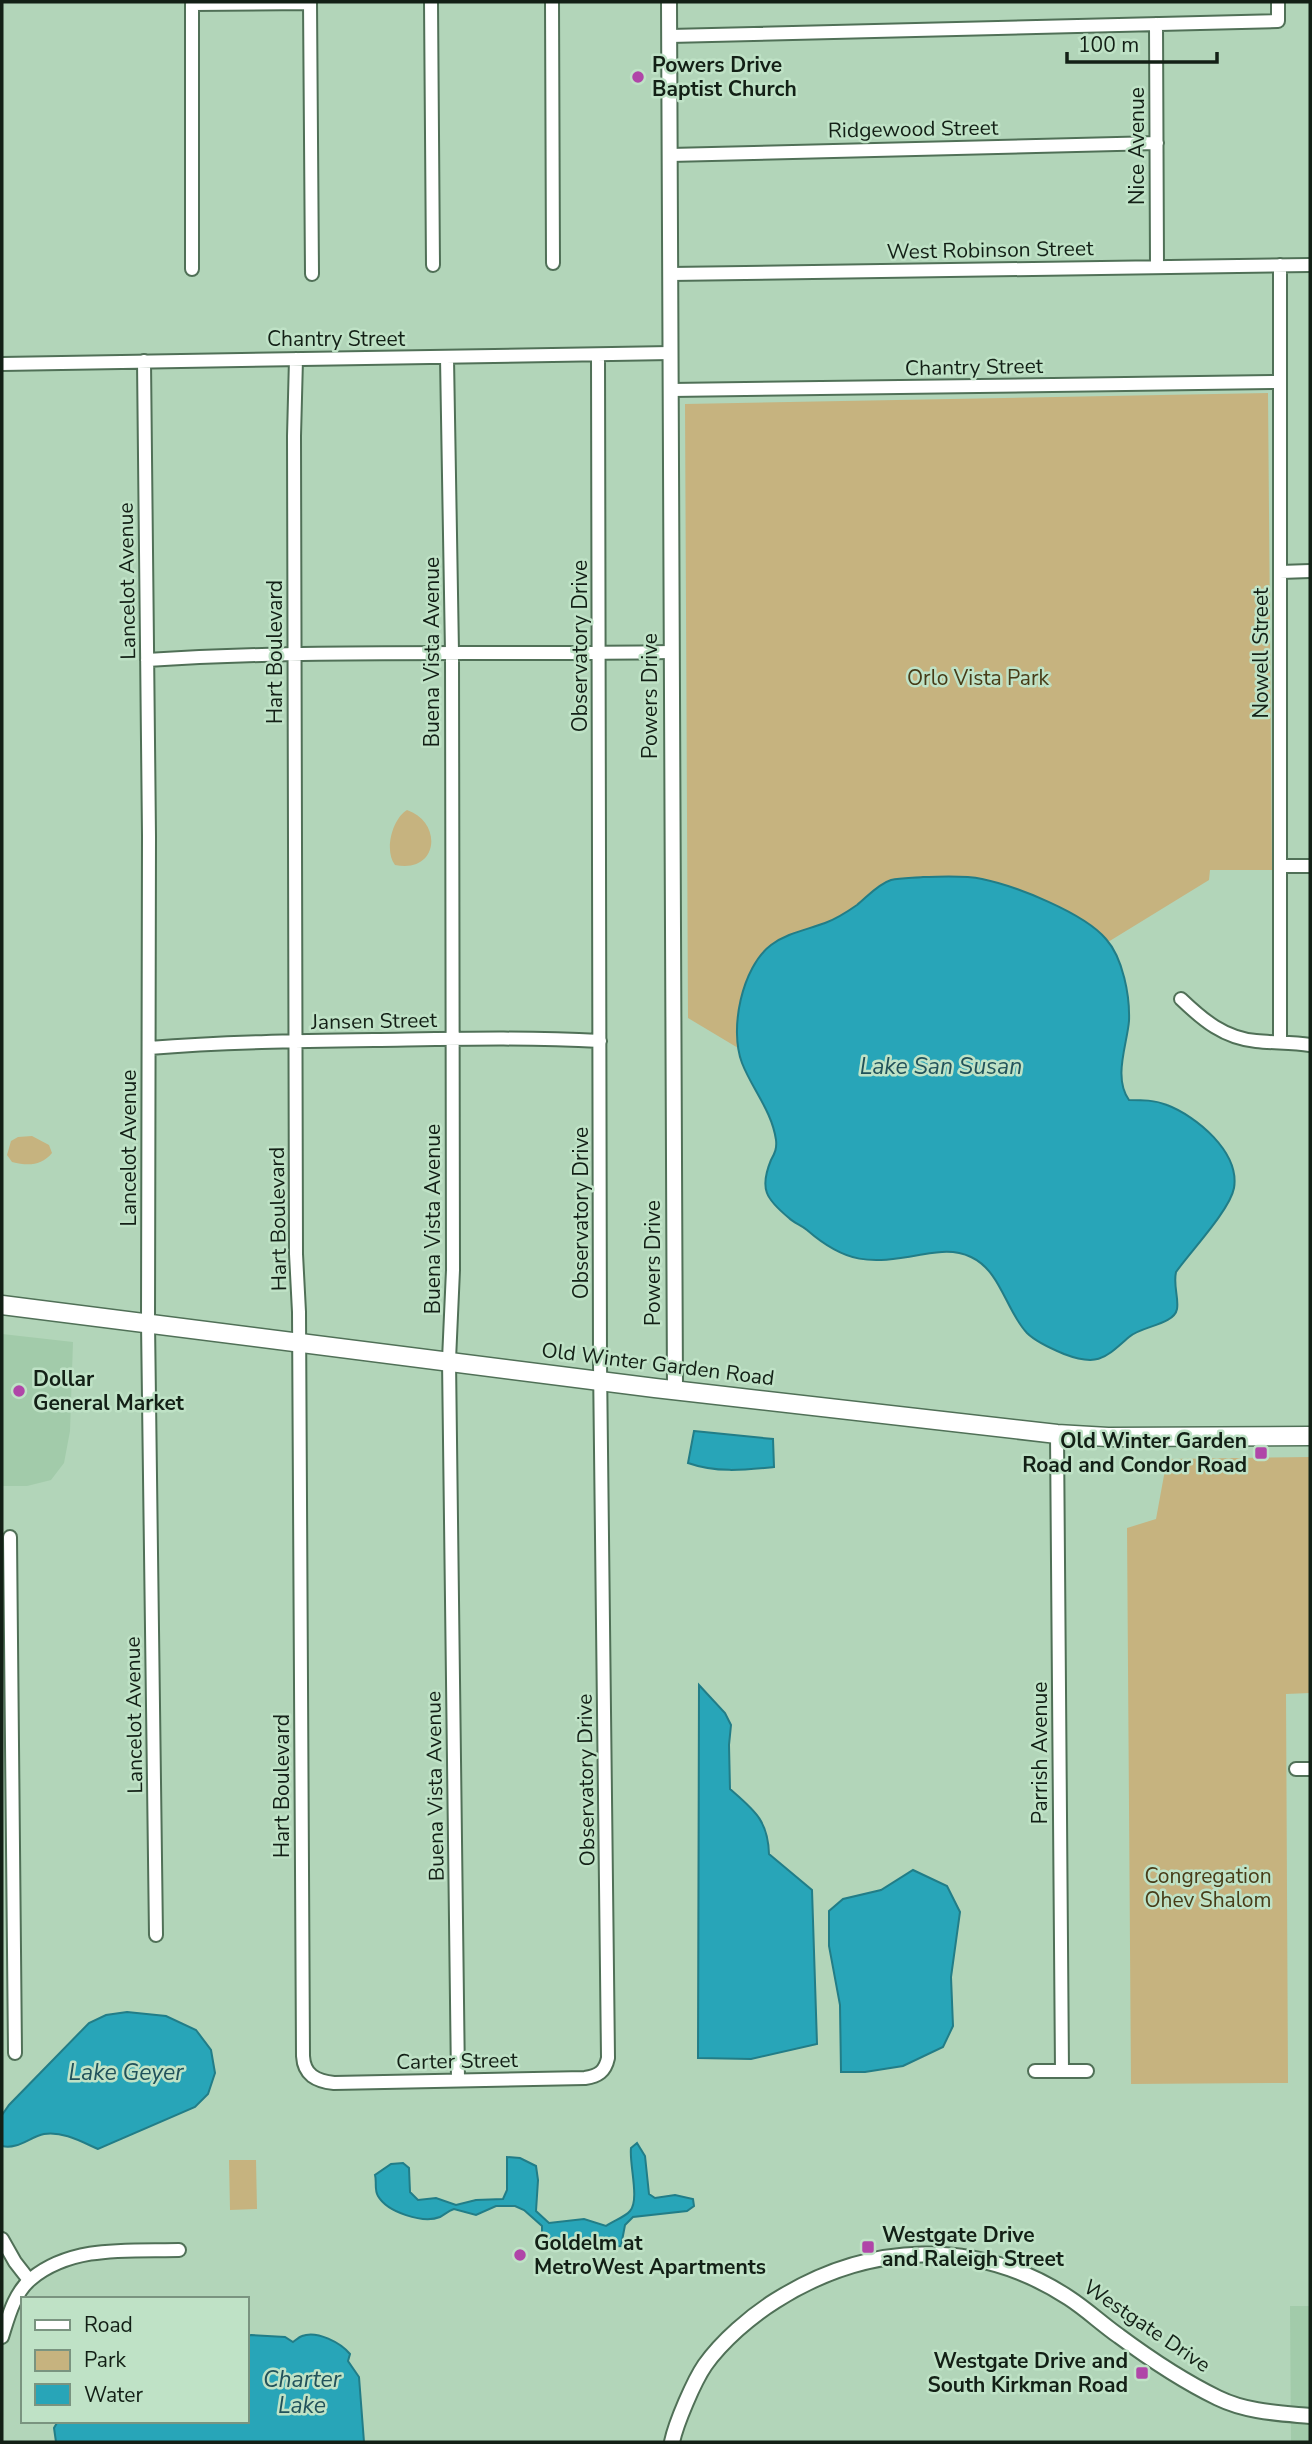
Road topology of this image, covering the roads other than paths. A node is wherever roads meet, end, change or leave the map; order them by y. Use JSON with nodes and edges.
{"nodes":[{"id":1,"x":310,"y":2,"type":"edge"},
{"id":2,"x":431,"y":2,"type":"edge"},
{"id":3,"x":552,"y":2,"type":"edge"},
{"id":4,"x":669,"y":2,"type":"edge"},
{"id":5,"x":1278,"y":2,"type":"edge"},
{"id":6,"x":1156,"y":24,"type":"junction"},
{"id":7,"x":670,"y":36,"type":"junction"},
{"id":8,"x":1157,"y":143,"type":"junction"},
{"id":9,"x":670,"y":155,"type":"junction"},
{"id":10,"x":553,"y":263,"type":"dead end"},
{"id":11,"x":433,"y":265,"type":"dead end"},
{"id":12,"x":1280,"y":265,"type":"junction"},
{"id":13,"x":1310,"y":265,"type":"edge"},
{"id":14,"x":1157,"y":267,"type":"junction"},
{"id":15,"x":192,"y":269,"type":"dead end"},
{"id":16,"x":312,"y":274,"type":"dead end"},
{"id":17,"x":670,"y":274,"type":"junction"},
{"id":18,"x":671,"y":353,"type":"junction"},
{"id":19,"x":598,"y":355,"type":"junction"},
{"id":20,"x":447,"y":358,"type":"junction"},
{"id":21,"x":296,"y":359,"type":"junction"},
{"id":22,"x":144,"y":361,"type":"junction"},
{"id":23,"x":2,"y":364,"type":"edge"},
{"id":24,"x":1278,"y":382,"type":"junction"},
{"id":25,"x":671,"y":390,"type":"junction"},
{"id":26,"x":1310,"y":571,"type":"edge"},
{"id":27,"x":1280,"y":572,"type":"junction"},
{"id":28,"x":452,"y":652,"type":"junction"},
{"id":29,"x":671,"y":652,"type":"junction"},
{"id":30,"x":599,"y":653,"type":"junction"},
{"id":31,"x":294,"y":655,"type":"junction"},
{"id":32,"x":147,"y":660,"type":"junction"},
{"id":33,"x":1280,"y":866,"type":"junction"},
{"id":34,"x":1310,"y":866,"type":"edge"},
{"id":35,"x":1181,"y":999,"type":"dead end"},
{"id":36,"x":452,"y":1039,"type":"junction"},
{"id":37,"x":296,"y":1041,"type":"junction"},
{"id":38,"x":600,"y":1041,"type":"junction"},
{"id":39,"x":1280,"y":1042,"type":"junction"},
{"id":40,"x":1310,"y":1045,"type":"edge"},
{"id":41,"x":149,"y":1048,"type":"junction"},
{"id":42,"x":2,"y":1305,"type":"edge"},
{"id":43,"x":148,"y":1323,"type":"junction"},
{"id":44,"x":298,"y":1342,"type":"junction"},
{"id":45,"x":449,"y":1360,"type":"junction"},
{"id":46,"x":600,"y":1381,"type":"junction"},
{"id":47,"x":675,"y":1390,"type":"junction"},
{"id":48,"x":1058,"y":1434,"type":"junction"},
{"id":49,"x":1310,"y":1436,"type":"edge"},
{"id":50,"x":10,"y":1537,"type":"dead end"},
{"id":51,"x":6,"y":1555,"type":"edge"},
{"id":52,"x":1296,"y":1769,"type":"dead end"},
{"id":53,"x":1310,"y":1769,"type":"edge"},
{"id":54,"x":156,"y":1935,"type":"dead end"},
{"id":55,"x":15,"y":2053,"type":"dead end"},
{"id":56,"x":603,"y":2070,"type":"joint"},
{"id":57,"x":1035,"y":2071,"type":"dead end"},
{"id":58,"x":1062,"y":2071,"type":"junction"},
{"id":59,"x":1087,"y":2071,"type":"dead end"},
{"id":60,"x":310,"y":2076,"type":"joint"},
{"id":61,"x":457,"y":2080,"type":"junction"},
{"id":62,"x":2,"y":2239,"type":"edge"},
{"id":63,"x":179,"y":2250,"type":"dead end"},
{"id":64,"x":29,"y":2280,"type":"junction"},
{"id":65,"x":2,"y":2337,"type":"edge"},
{"id":66,"x":1310,"y":2416,"type":"edge"},
{"id":67,"x":672,"y":2442,"type":"edge"}],
"edges":[{"from":1,"to":15,"type":"street"},
{"from":1,"to":16,"type":"street"},
{"from":2,"to":11,"type":"street"},
{"from":3,"to":10,"type":"street"},
{"from":4,"to":7,"type":"street","name":"Powers Drive"},
{"from":5,"to":6,"type":"street"},
{"from":6,"to":7,"type":"street"},
{"from":6,"to":8,"type":"street","name":"Nice Avenue"},
{"from":7,"to":9,"type":"street","name":"Powers Drive"},
{"from":8,"to":9,"type":"street","name":"Ridgewood Street"},
{"from":8,"to":14,"type":"street","name":"Nice Avenue"},
{"from":9,"to":17,"type":"street","name":"Powers Drive"},
{"from":12,"to":13,"type":"street","name":"West Robinson Street"},
{"from":12,"to":14,"type":"street","name":"West Robinson Street"},
{"from":12,"to":24,"type":"street","name":"Nowell Street"},
{"from":14,"to":17,"type":"street","name":"West Robinson Street"},
{"from":17,"to":18,"type":"street","name":"Powers Drive"},
{"from":18,"to":19,"type":"street","name":"Chantry Street"},
{"from":18,"to":25,"type":"street","name":"Powers Drive"},
{"from":19,"to":20,"type":"street","name":"Chantry Street"},
{"from":19,"to":30,"type":"street","name":"Observatory Drive"},
{"from":20,"to":21,"type":"street","name":"Chantry Street"},
{"from":20,"to":28,"type":"street","name":"Buena Vista Avenue"},
{"from":21,"to":22,"type":"street","name":"Chantry Street"},
{"from":21,"to":31,"type":"street","name":"Hart Boulevard"},
{"from":22,"to":23,"type":"street","name":"Chantry Street"},
{"from":22,"to":32,"type":"street","name":"Lancelot Avenue"},
{"from":24,"to":25,"type":"street","name":"Chantry Street"},
{"from":24,"to":27,"type":"street","name":"Nowell Street"},
{"from":25,"to":29,"type":"street","name":"Powers Drive"},
{"from":26,"to":27,"type":"street"},
{"from":27,"to":33,"type":"street","name":"Nowell Street"},
{"from":28,"to":30,"type":"street"},
{"from":28,"to":31,"type":"street"},
{"from":28,"to":36,"type":"street","name":"Buena Vista Avenue"},
{"from":29,"to":30,"type":"street"},
{"from":29,"to":47,"type":"street","name":"Powers Drive"},
{"from":30,"to":38,"type":"street","name":"Observatory Drive"},
{"from":31,"to":32,"type":"street"},
{"from":31,"to":37,"type":"street","name":"Hart Boulevard"},
{"from":32,"to":41,"type":"street","name":"Lancelot Avenue"},
{"from":33,"to":34,"type":"street"},
{"from":33,"to":39,"type":"street","name":"Nowell Street"},
{"from":35,"to":39,"type":"street"},
{"from":36,"to":37,"type":"street","name":"Jansen Street"},
{"from":36,"to":38,"type":"street","name":"Jansen Street"},
{"from":36,"to":45,"type":"street","name":"Buena Vista Avenue"},
{"from":37,"to":41,"type":"street","name":"Jansen Street"},
{"from":37,"to":44,"type":"street","name":"Hart Boulevard"},
{"from":38,"to":46,"type":"street","name":"Observatory Drive"},
{"from":39,"to":40,"type":"street"},
{"from":41,"to":43,"type":"street","name":"Lancelot Avenue"},
{"from":42,"to":43,"type":"main road","name":"Old Winter Garden Road"},
{"from":43,"to":44,"type":"main road","name":"Old Winter Garden Road"},
{"from":43,"to":54,"type":"street","name":"Lancelot Avenue"},
{"from":44,"to":45,"type":"main road","name":"Old Winter Garden Road"},
{"from":44,"to":60,"type":"street","name":"Hart Boulevard"},
{"from":45,"to":46,"type":"main road","name":"Old Winter Garden Road"},
{"from":45,"to":61,"type":"street","name":"Buena Vista Avenue"},
{"from":46,"to":47,"type":"main road","name":"Old Winter Garden Road"},
{"from":46,"to":56,"type":"street","name":"Observatory Drive"},
{"from":47,"to":48,"type":"main road","name":"Old Winter Garden Road"},
{"from":48,"to":49,"type":"main road","name":"Old Winter Garden Road"},
{"from":48,"to":58,"type":"street","name":"Parrish Avenue"},
{"from":50,"to":51,"type":"street"},
{"from":51,"to":55,"type":"street"},
{"from":52,"to":53,"type":"street"},
{"from":56,"to":61,"type":"street","name":"Carter Street"},
{"from":57,"to":58,"type":"street"},
{"from":58,"to":59,"type":"street"},
{"from":60,"to":61,"type":"street","name":"Carter Street"},
{"from":62,"to":64,"type":"street"},
{"from":63,"to":64,"type":"street"},
{"from":64,"to":65,"type":"street"},
{"from":66,"to":67,"type":"street","name":"Westgate Drive"}]}
